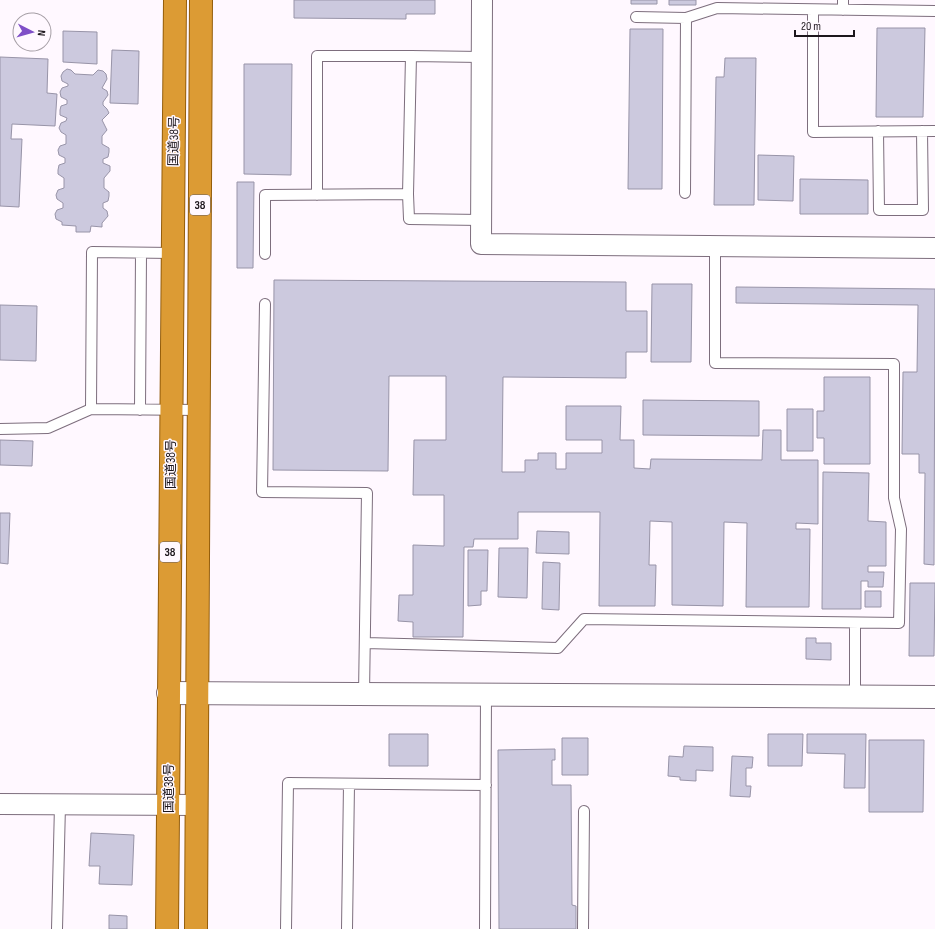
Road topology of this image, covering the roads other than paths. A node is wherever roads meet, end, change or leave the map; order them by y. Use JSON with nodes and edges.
{"nodes":[{"id":1,"x":174,"y":0,"type":"edge"},
{"id":2,"x":201,"y":0,"type":"edge"},
{"id":3,"x":482,"y":0,"type":"edge"},
{"id":4,"x":843,"y":5,"type":"edge"},
{"id":5,"x":813,"y":10,"type":"junction"},
{"id":6,"x":935,"y":11,"type":"edge"},
{"id":7,"x":636,"y":17,"type":"dead end"},
{"id":8,"x":686,"y":18,"type":"junction"},
{"id":9,"x":412,"y":56,"type":"junction"},
{"id":10,"x":482,"y":57,"type":"junction"},
{"id":11,"x":878,"y":131,"type":"junction"},
{"id":12,"x":922,"y":131,"type":"junction"},
{"id":13,"x":935,"y":131,"type":"edge"},
{"id":14,"x":685,"y":193,"type":"dead end"},
{"id":15,"x":408,"y":194,"type":"junction"},
{"id":16,"x":317,"y":195,"type":"junction"},
{"id":17,"x":481,"y":220,"type":"junction"},
{"id":18,"x":715,"y":246,"type":"junction"},
{"id":19,"x":935,"y":248,"type":"edge"},
{"id":20,"x":141,"y":253,"type":"junction"},
{"id":21,"x":172,"y":253,"type":"junction"},
{"id":22,"x":265,"y":254,"type":"dead end"},
{"id":23,"x":265,"y":304,"type":"dead end"},
{"id":24,"x":91,"y":409,"type":"junction"},
{"id":25,"x":140,"y":410,"type":"junction"},
{"id":26,"x":171,"y":410,"type":"junction"},
{"id":27,"x":199,"y":410,"type":"junction"},
{"id":28,"x":0,"y":429,"type":"edge"},
{"id":29,"x":855,"y":622,"type":"junction"},
{"id":30,"x":365,"y":643,"type":"junction"},
{"id":31,"x":168,"y":693,"type":"junction"},
{"id":32,"x":198,"y":693,"type":"junction"},
{"id":33,"x":364,"y":694,"type":"junction"},
{"id":34,"x":486,"y":694,"type":"junction"},
{"id":35,"x":855,"y":697,"type":"junction"},
{"id":36,"x":935,"y":697,"type":"edge"},
{"id":37,"x":349,"y":784,"type":"junction"},
{"id":38,"x":486,"y":785,"type":"junction"},
{"id":39,"x":0,"y":804,"type":"edge"},
{"id":40,"x":60,"y":804,"type":"junction"},
{"id":41,"x":197,"y":805,"type":"junction"},
{"id":42,"x":168,"y":806,"type":"junction"},
{"id":43,"x":584,"y":811,"type":"dead end"},
{"id":44,"x":57,"y":929,"type":"edge"},
{"id":45,"x":167,"y":929,"type":"edge"},
{"id":46,"x":196,"y":929,"type":"edge"},
{"id":47,"x":286,"y":929,"type":"edge"},
{"id":48,"x":347,"y":929,"type":"edge"},
{"id":49,"x":485,"y":929,"type":"edge"},
{"id":50,"x":583,"y":929,"type":"edge"}],
"edges":[{"from":1,"to":21,"type":"highway","name":"国道38号","number":"38"},
{"from":2,"to":27,"type":"highway","name":"国道38号","number":"38"},
{"from":3,"to":10,"type":"street"},
{"from":4,"to":5,"type":"lane"},
{"from":4,"to":6,"type":"lane"},
{"from":5,"to":8,"type":"lane"},
{"from":5,"to":11,"type":"lane"},
{"from":7,"to":8,"type":"lane"},
{"from":8,"to":14,"type":"lane"},
{"from":9,"to":10,"type":"lane"},
{"from":9,"to":15,"type":"lane"},
{"from":9,"to":16,"type":"lane"},
{"from":10,"to":17,"type":"street"},
{"from":11,"to":12,"type":"lane"},
{"from":11,"to":12,"type":"lane"},
{"from":12,"to":13,"type":"lane"},
{"from":15,"to":16,"type":"lane"},
{"from":15,"to":17,"type":"lane"},
{"from":16,"to":22,"type":"lane"},
{"from":17,"to":18,"type":"street"},
{"from":18,"to":19,"type":"street"},
{"from":18,"to":29,"type":"lane"},
{"from":20,"to":21,"type":"lane"},
{"from":20,"to":24,"type":"lane"},
{"from":20,"to":25,"type":"lane"},
{"from":21,"to":26,"type":"highway","name":"国道38号","number":"38"},
{"from":23,"to":30,"type":"lane"},
{"from":24,"to":25,"type":"lane"},
{"from":24,"to":28,"type":"lane"},
{"from":25,"to":26,"type":"lane"},
{"from":26,"to":27,"type":"lane"},
{"from":26,"to":31,"type":"highway","name":"国道38号","number":"38"},
{"from":27,"to":32,"type":"highway","name":"国道38号","number":"38"},
{"from":29,"to":30,"type":"lane"},
{"from":29,"to":35,"type":"lane"},
{"from":30,"to":33,"type":"lane"},
{"from":31,"to":32,"type":"street"},
{"from":31,"to":42,"type":"highway","name":"国道38号","number":"38"},
{"from":32,"to":33,"type":"street"},
{"from":32,"to":41,"type":"highway","name":"国道38号","number":"38"},
{"from":33,"to":34,"type":"street"},
{"from":34,"to":35,"type":"street"},
{"from":34,"to":38,"type":"lane"},
{"from":35,"to":36,"type":"street"},
{"from":37,"to":38,"type":"lane"},
{"from":37,"to":47,"type":"lane"},
{"from":37,"to":48,"type":"lane"},
{"from":38,"to":49,"type":"lane"},
{"from":39,"to":40,"type":"street"},
{"from":40,"to":42,"type":"street"},
{"from":40,"to":44,"type":"lane"},
{"from":41,"to":42,"type":"street"},
{"from":41,"to":46,"type":"highway","name":"国道38号","number":"38"},
{"from":42,"to":45,"type":"highway","name":"国道38号","number":"38"},
{"from":43,"to":50,"type":"lane"}]}
